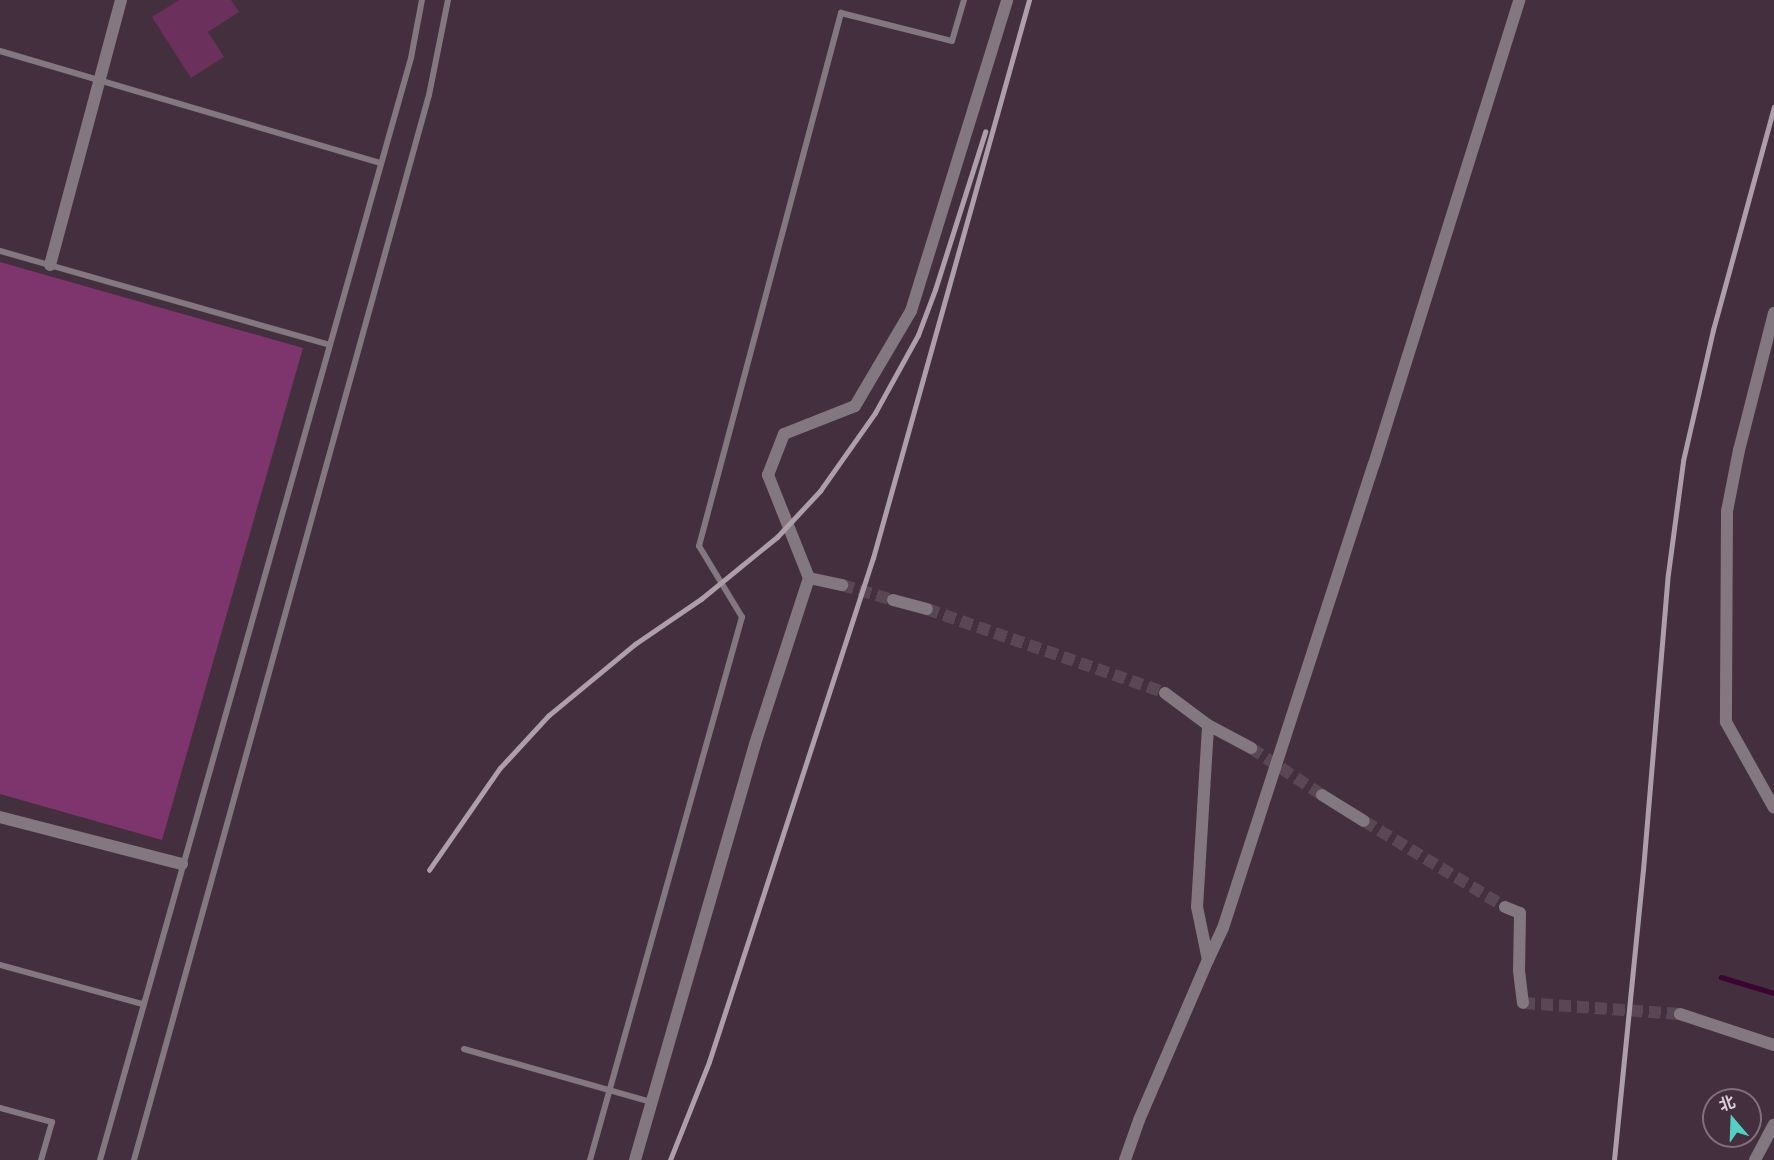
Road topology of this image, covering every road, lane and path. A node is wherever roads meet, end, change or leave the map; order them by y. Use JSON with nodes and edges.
{"nodes":[{"id":1,"x":121,"y":0,"type":"edge"},
{"id":2,"x":422,"y":0,"type":"edge"},
{"id":3,"x":448,"y":0,"type":"edge"},
{"id":4,"x":964,"y":0,"type":"edge"},
{"id":5,"x":1007,"y":0,"type":"edge"},
{"id":6,"x":1519,"y":0,"type":"edge"},
{"id":7,"x":0,"y":51,"type":"edge"},
{"id":8,"x":99,"y":80,"type":"junction"},
{"id":9,"x":381,"y":163,"type":"junction"},
{"id":10,"x":0,"y":251,"type":"edge"},
{"id":11,"x":50,"y":265,"type":"junction"},
{"id":12,"x":1774,"y":313,"type":"edge"},
{"id":13,"x":330,"y":345,"type":"junction"},
{"id":14,"x":809,"y":578,"type":"junction"},
{"id":15,"x":842,"y":585,"type":"tunnel mouth"},
{"id":16,"x":893,"y":600,"type":"tunnel mouth"},
{"id":17,"x":927,"y":609,"type":"tunnel mouth"},
{"id":18,"x":1165,"y":693,"type":"tunnel mouth"},
{"id":19,"x":1208,"y":725,"type":"junction"},
{"id":20,"x":1251,"y":748,"type":"tunnel mouth"},
{"id":21,"x":1322,"y":795,"type":"tunnel mouth"},
{"id":22,"x":1774,"y":808,"type":"edge"},
{"id":23,"x":0,"y":817,"type":"edge"},
{"id":24,"x":1364,"y":821,"type":"tunnel mouth"},
{"id":25,"x":182,"y":864,"type":"junction"},
{"id":26,"x":1505,"y":907,"type":"tunnel mouth"},
{"id":27,"x":1208,"y":960,"type":"junction"},
{"id":28,"x":0,"y":965,"type":"edge"},
{"id":29,"x":1523,"y":1003,"type":"dead end"},
{"id":30,"x":144,"y":1004,"type":"junction"},
{"id":31,"x":1680,"y":1014,"type":"tunnel mouth"},
{"id":32,"x":1774,"y":1045,"type":"edge"},
{"id":33,"x":464,"y":1049,"type":"dead end"},
{"id":34,"x":609,"y":1090,"type":"junction"},
{"id":35,"x":651,"y":1102,"type":"junction"},
{"id":36,"x":0,"y":1108,"type":"edge"},
{"id":37,"x":1774,"y":1125,"type":"edge"},
{"id":38,"x":41,"y":1160,"type":"edge"},
{"id":39,"x":100,"y":1160,"type":"edge"},
{"id":40,"x":134,"y":1160,"type":"edge"},
{"id":41,"x":590,"y":1160,"type":"edge"},
{"id":42,"x":635,"y":1160,"type":"edge"},
{"id":43,"x":1125,"y":1160,"type":"edge"},
{"id":44,"x":1755,"y":1160,"type":"edge"}],
"edges":[{"from":1,"to":8,"type":"street"},
{"from":2,"to":9,"type":"lane"},
{"from":3,"to":40,"type":"lane"},
{"from":4,"to":34,"type":"lane"},
{"from":5,"to":14,"type":"street"},
{"from":6,"to":27,"type":"street"},
{"from":7,"to":8,"type":"lane"},
{"from":8,"to":9,"type":"lane"},
{"from":8,"to":11,"type":"street"},
{"from":9,"to":13,"type":"lane"},
{"from":10,"to":11,"type":"lane"},
{"from":11,"to":13,"type":"lane"},
{"from":12,"to":22,"type":"street"},
{"from":13,"to":25,"type":"lane"},
{"from":14,"to":15,"type":"street"},
{"from":14,"to":35,"type":"street"},
{"from":16,"to":17,"type":"street"},
{"from":18,"to":19,"type":"street"},
{"from":19,"to":20,"type":"street"},
{"from":19,"to":27,"type":"street"},
{"from":21,"to":24,"type":"street"},
{"from":23,"to":25,"type":"street"},
{"from":25,"to":30,"type":"lane"},
{"from":26,"to":29,"type":"street"},
{"from":27,"to":43,"type":"street"},
{"from":28,"to":30,"type":"lane"},
{"from":30,"to":39,"type":"lane"},
{"from":31,"to":32,"type":"street"},
{"from":33,"to":34,"type":"lane"},
{"from":34,"to":35,"type":"lane"},
{"from":34,"to":41,"type":"lane"},
{"from":35,"to":42,"type":"street"},
{"from":36,"to":38,"type":"lane"},
{"from":37,"to":44,"type":"street"}]}
